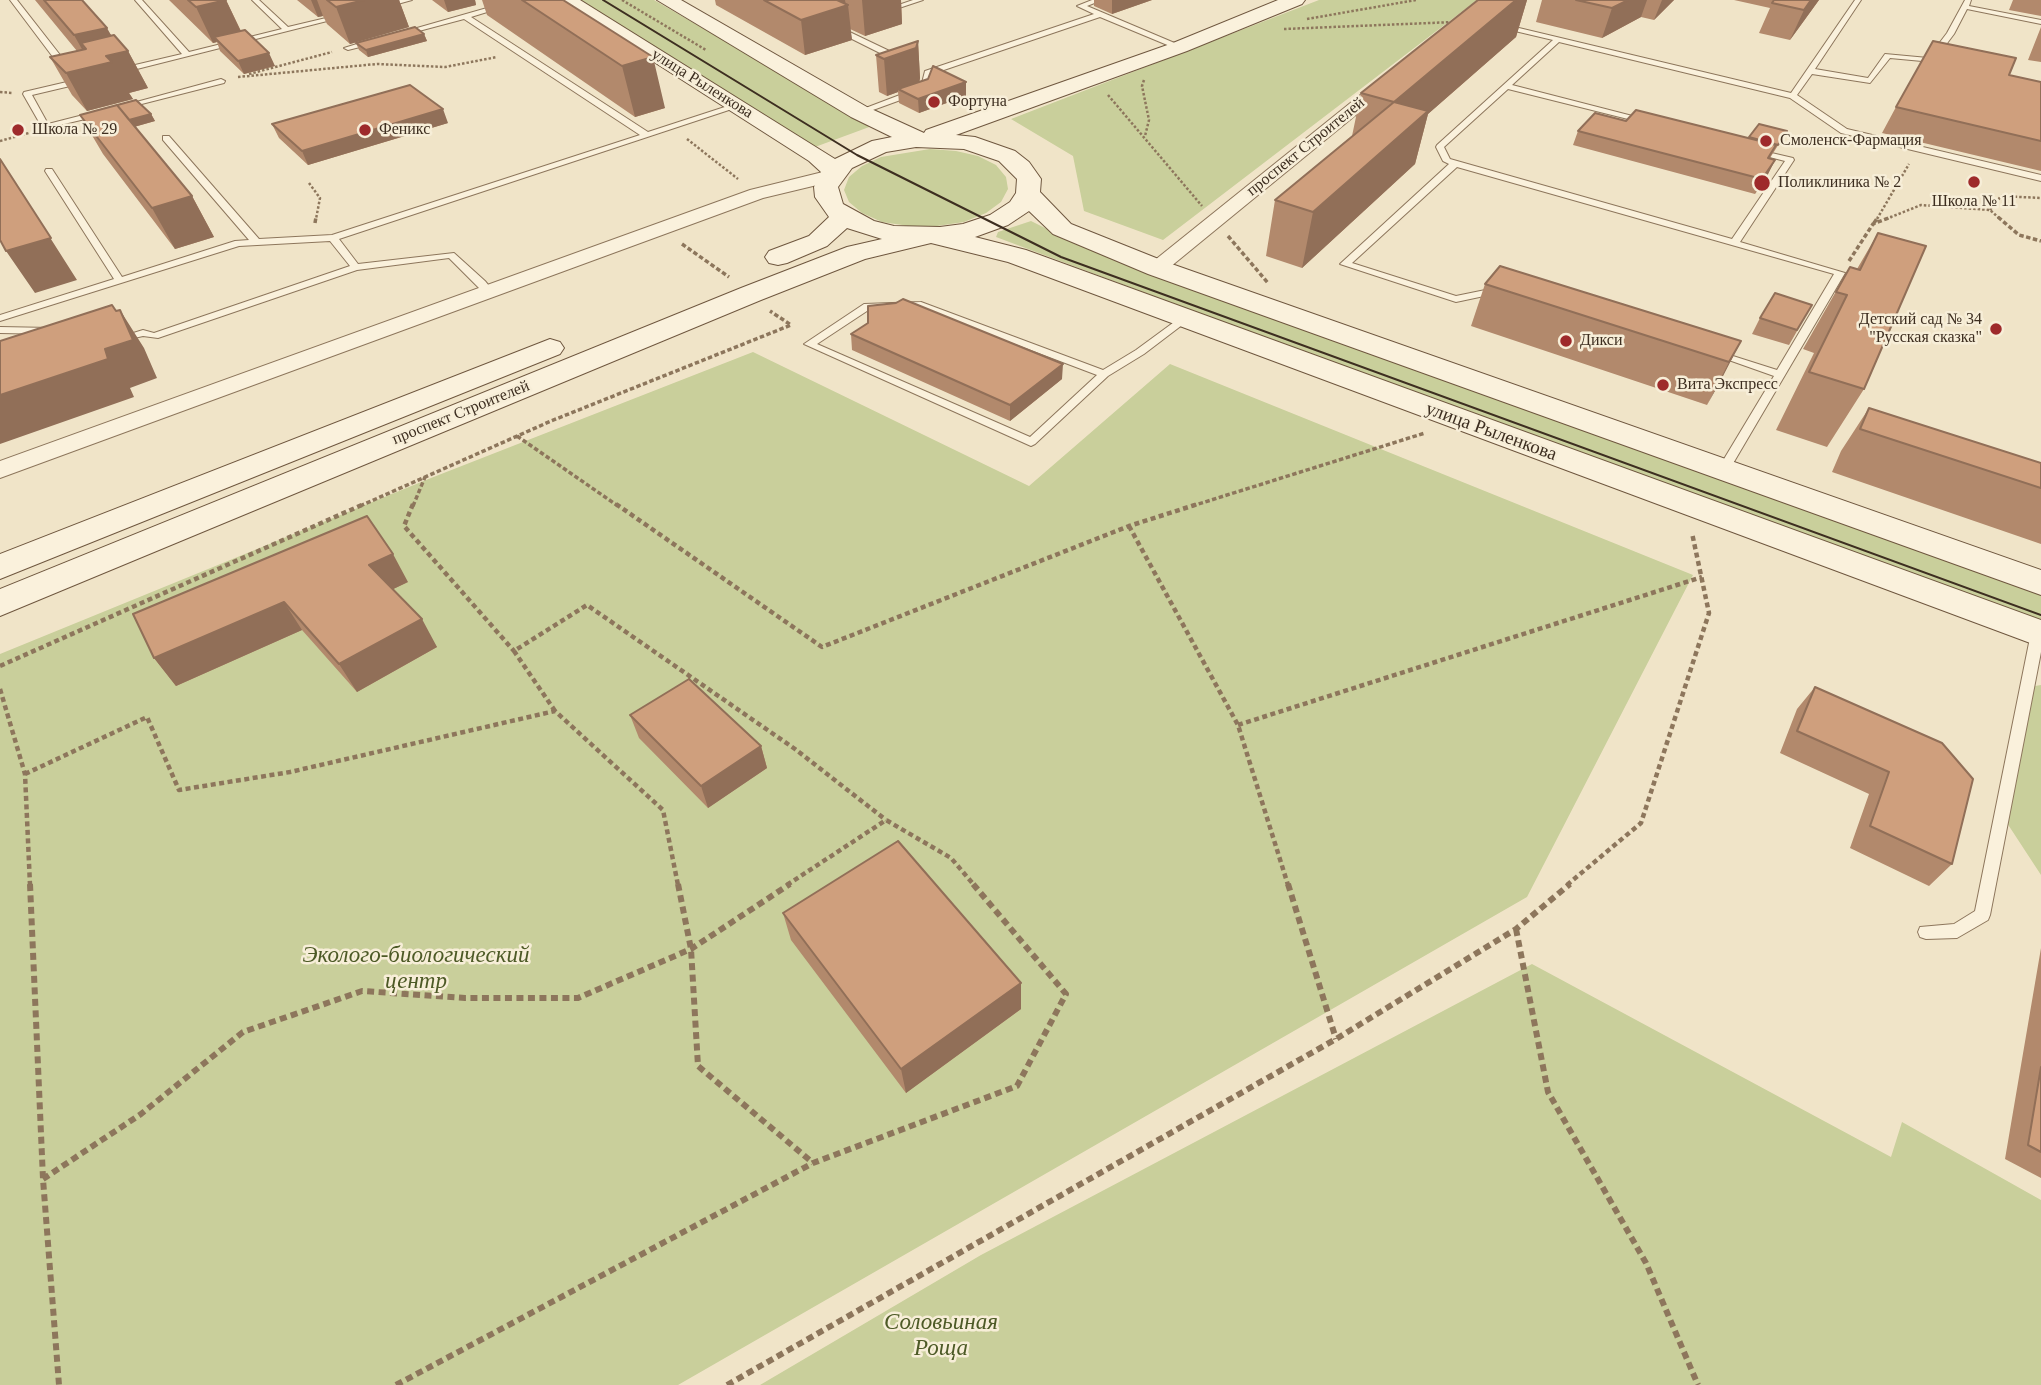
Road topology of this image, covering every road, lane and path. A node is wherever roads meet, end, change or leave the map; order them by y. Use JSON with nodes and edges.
{"nodes":[{"id":1,"x":13,"y":0,"type":"edge"},
{"id":2,"x":138,"y":0,"type":"edge"},
{"id":3,"x":255,"y":0,"type":"edge"},
{"id":4,"x":408,"y":0,"type":"edge"},
{"id":5,"x":523,"y":0,"type":"edge"},
{"id":6,"x":567,"y":0,"type":"edge"},
{"id":7,"x":667,"y":0,"type":"edge"},
{"id":8,"x":920,"y":0,"type":"edge"},
{"id":9,"x":1099,"y":0,"type":"edge"},
{"id":10,"x":1416,"y":0,"type":"edge"},
{"id":11,"x":1858,"y":0,"type":"edge"},
{"id":12,"x":1967,"y":3,"type":"edge"},
{"id":13,"x":368,"y":10,"type":"dead end"},
{"id":14,"x":1297,"y":10,"type":"edge"},
{"id":15,"x":354,"y":13,"type":"dead end"},
{"id":16,"x":871,"y":15,"type":"dead end"},
{"id":17,"x":1101,"y":15,"type":"junction"},
{"id":18,"x":465,"y":16,"type":"junction"},
{"id":19,"x":1465,"y":20,"type":"joint"},
{"id":20,"x":824,"y":21,"type":"edge"},
{"id":21,"x":2041,"y":22,"type":"edge"},
{"id":22,"x":847,"y":23,"type":"edge"},
{"id":23,"x":835,"y":26,"type":"junction"},
{"id":24,"x":1272,"y":29,"type":"dead end"},
{"id":25,"x":287,"y":30,"type":"junction"},
{"id":26,"x":1558,"y":39,"type":"junction"},
{"id":27,"x":1945,"y":41,"type":"junction"},
{"id":28,"x":1181,"y":47,"type":"junction"},
{"id":29,"x":1956,"y":47,"type":"edge"},
{"id":30,"x":348,"y":48,"type":"joint"},
{"id":31,"x":522,"y":53,"type":"junction"},
{"id":32,"x":187,"y":54,"type":"junction"},
{"id":33,"x":904,"y":62,"type":"edge"},
{"id":34,"x":1407,"y":66,"type":"edge"},
{"id":35,"x":916,"y":68,"type":"edge"},
{"id":36,"x":1810,"y":71,"type":"junction"},
{"id":37,"x":114,"y":72,"type":"edge"},
{"id":38,"x":1147,"y":72,"type":"dead end"},
{"id":39,"x":928,"y":73,"type":"junction"},
{"id":40,"x":237,"y":77,"type":"junction"},
{"id":41,"x":89,"y":78,"type":"edge"},
{"id":42,"x":1091,"y":78,"type":"junction"},
{"id":43,"x":76,"y":81,"type":"junction"},
{"id":44,"x":221,"y":81,"type":"joint"},
{"id":45,"x":1506,"y":86,"type":"junction"},
{"id":46,"x":1793,"y":96,"type":"junction"},
{"id":47,"x":737,"y":106,"type":"junction"},
{"id":48,"x":859,"y":113,"type":"junction"},
{"id":49,"x":993,"y":115,"type":"junction"},
{"id":50,"x":1651,"y":124,"type":"edge"},
{"id":51,"x":671,"y":127,"type":"junction"},
{"id":52,"x":646,"y":135,"type":"junction"},
{"id":53,"x":1145,"y":137,"type":"junction"},
{"id":54,"x":166,"y":138,"type":"dead end"},
{"id":55,"x":918,"y":140,"type":"junction"},
{"id":56,"x":987,"y":147,"type":"junction"},
{"id":57,"x":1748,"y":149,"type":"edge"},
{"id":58,"x":1918,"y":149,"type":"junction"},
{"id":59,"x":1455,"y":164,"type":"junction"},
{"id":60,"x":49,"y":171,"type":"dead end"},
{"id":61,"x":832,"y":174,"type":"junction"},
{"id":62,"x":2041,"y":178,"type":"edge"},
{"id":63,"x":309,"y":183,"type":"dead end"},
{"id":64,"x":748,"y":187,"type":"junction"},
{"id":65,"x":1028,"y":192,"type":"junction"},
{"id":66,"x":2041,"y":198,"type":"edge"},
{"id":67,"x":1990,"y":210,"type":"junction"},
{"id":68,"x":838,"y":212,"type":"junction"},
{"id":69,"x":1214,"y":220,"type":"junction"},
{"id":70,"x":1874,"y":224,"type":"junction"},
{"id":71,"x":661,"y":229,"type":"junction"},
{"id":72,"x":933,"y":236,"type":"junction"},
{"id":73,"x":333,"y":238,"type":"junction"},
{"id":74,"x":313,"y":239,"type":"junction"},
{"id":75,"x":2041,"y":241,"type":"edge"},
{"id":76,"x":256,"y":242,"type":"junction"},
{"id":77,"x":1735,"y":242,"type":"junction"},
{"id":78,"x":356,"y":267,"type":"junction"},
{"id":79,"x":1157,"y":268,"type":"junction"},
{"id":80,"x":1840,"y":273,"type":"junction"},
{"id":81,"x":119,"y":280,"type":"junction"},
{"id":82,"x":740,"y":286,"type":"junction"},
{"id":83,"x":1273,"y":288,"type":"dead end"},
{"id":84,"x":489,"y":292,"type":"junction"},
{"id":85,"x":1518,"y":293,"type":"edge"},
{"id":86,"x":0,"y":318,"type":"edge"},
{"id":87,"x":1185,"y":319,"type":"junction"},
{"id":88,"x":0,"y":330,"type":"edge"},
{"id":89,"x":65,"y":331,"type":"edge"},
{"id":90,"x":117,"y":333,"type":"edge"},
{"id":91,"x":143,"y":333,"type":"junction"},
{"id":92,"x":104,"y":346,"type":"edge"},
{"id":93,"x":1702,"y":349,"type":"edge"},
{"id":94,"x":1104,"y":374,"type":"junction"},
{"id":95,"x":1780,"y":374,"type":"junction"},
{"id":96,"x":1433,"y":431,"type":"dead end"},
{"id":97,"x":517,"y":436,"type":"junction"},
{"id":98,"x":1724,"y":469,"type":"junction"},
{"id":99,"x":0,"y":470,"type":"edge"},
{"id":100,"x":425,"y":477,"type":"junction"},
{"id":101,"x":1129,"y":526,"type":"junction"},
{"id":102,"x":1692,"y":532,"type":"dead end"},
{"id":103,"x":0,"y":567,"type":"edge"},
{"id":104,"x":1702,"y":577,"type":"junction"},
{"id":105,"x":2041,"y":583,"type":"edge"},
{"id":106,"x":0,"y":603,"type":"edge"},
{"id":107,"x":2040,"y":634,"type":"edge"},
{"id":108,"x":513,"y":650,"type":"junction"},
{"id":109,"x":0,"y":666,"type":"edge"},
{"id":110,"x":0,"y":689,"type":"edge"},
{"id":111,"x":555,"y":711,"type":"junction"},
{"id":112,"x":1238,"y":725,"type":"junction"},
{"id":113,"x":25,"y":774,"type":"junction"},
{"id":114,"x":886,"y":820,"type":"junction"},
{"id":115,"x":1516,"y":929,"type":"junction"},
{"id":116,"x":1926,"y":932,"type":"dead end"},
{"id":117,"x":691,"y":949,"type":"junction"},
{"id":118,"x":1336,"y":1039,"type":"junction"},
{"id":119,"x":813,"y":1163,"type":"junction"},
{"id":120,"x":43,"y":1180,"type":"junction"},
{"id":121,"x":59,"y":1385,"type":"edge"},
{"id":122,"x":396,"y":1385,"type":"edge"},
{"id":123,"x":727,"y":1385,"type":"edge"},
{"id":124,"x":1698,"y":1385,"type":"edge"}],
"edges":[{"from":1,"to":43,"type":"lane"},
{"from":2,"to":32,"type":"lane"},
{"from":3,"to":25,"type":"lane"},
{"from":4,"to":13,"type":"lane"},
{"from":5,"to":18,"type":"lane"},
{"from":6,"to":47,"type":"main road","name":"улица Рыленкова"},
{"from":7,"to":48,"type":"main road"},
{"from":8,"to":16,"type":"lane"},
{"from":9,"to":17,"type":"lane"},
{"from":10,"to":14,"type":"path"},
{"from":11,"to":36,"type":"lane"},
{"from":12,"to":21,"type":"lane"},
{"from":12,"to":27,"type":"lane"},
{"from":14,"to":28,"type":"main road"},
{"from":15,"to":25,"type":"lane"},
{"from":17,"to":28,"type":"lane"},
{"from":17,"to":39,"type":"lane"},
{"from":18,"to":30,"type":"lane"},
{"from":18,"to":31,"type":"lane"},
{"from":19,"to":24,"type":"path"},
{"from":19,"to":26,"type":"lane"},
{"from":20,"to":23,"type":"lane"},
{"from":22,"to":23,"type":"lane"},
{"from":23,"to":33,"type":"lane"},
{"from":25,"to":32,"type":"lane"},
{"from":26,"to":45,"type":"lane"},
{"from":26,"to":46,"type":"lane"},
{"from":27,"to":29,"type":"lane"},
{"from":27,"to":36,"type":"lane"},
{"from":28,"to":42,"type":"main road"},
{"from":30,"to":40,"type":"path"},
{"from":31,"to":40,"type":"path"},
{"from":31,"to":52,"type":"lane"},
{"from":32,"to":37,"type":"lane"},
{"from":34,"to":69,"type":"street","name":"проспект Строителей"},
{"from":35,"to":39,"type":"lane"},
{"from":36,"to":46,"type":"lane"},
{"from":38,"to":53,"type":"path"},
{"from":39,"to":48,"type":"lane"},
{"from":40,"to":44,"type":"path"},
{"from":41,"to":43,"type":"lane"},
{"from":42,"to":49,"type":"main road"},
{"from":42,"to":53,"type":"path"},
{"from":43,"to":44,"type":"lane"},
{"from":45,"to":50,"type":"lane"},
{"from":45,"to":59,"type":"lane"},
{"from":46,"to":58,"type":"lane"},
{"from":47,"to":51,"type":"lane"},
{"from":47,"to":61,"type":"main road","name":"улица Рыленкова"},
{"from":48,"to":55,"type":"main road"},
{"from":49,"to":55,"type":"main road"},
{"from":49,"to":56,"type":"main road"},
{"from":51,"to":52,"type":"lane"},
{"from":51,"to":64,"type":"path"},
{"from":52,"to":73,"type":"lane"},
{"from":53,"to":69,"type":"path"},
{"from":54,"to":76,"type":"lane"},
{"from":55,"to":56,"type":"main road"},
{"from":55,"to":61,"type":"main road"},
{"from":56,"to":65,"type":"main road"},
{"from":57,"to":77,"type":"lane"},
{"from":58,"to":62,"type":"lane"},
{"from":58,"to":70,"type":"path"},
{"from":59,"to":77,"type":"lane"},
{"from":59,"to":85,"type":"lane"},
{"from":60,"to":81,"type":"lane"},
{"from":61,"to":64,"type":"street"},
{"from":61,"to":68,"type":"main road"},
{"from":63,"to":74,"type":"path"},
{"from":64,"to":68,"type":"street"},
{"from":64,"to":71,"type":"street"},
{"from":65,"to":72,"type":"main road"},
{"from":65,"to":79,"type":"main road"},
{"from":66,"to":67,"type":"path"},
{"from":67,"to":70,"type":"path"},
{"from":67,"to":75,"type":"path"},
{"from":68,"to":72,"type":"main road"},
{"from":68,"to":82,"type":"main road","name":"проспект Строителей"},
{"from":69,"to":79,"type":"street","name":"проспект Строителей"},
{"from":69,"to":83,"type":"path"},
{"from":70,"to":80,"type":"path"},
{"from":71,"to":82,"type":"path"},
{"from":71,"to":84,"type":"street"},
{"from":72,"to":82,"type":"main road","name":"проспект Строителей"},
{"from":72,"to":87,"type":"main road","name":"улица Рыленкова"},
{"from":73,"to":74,"type":"lane"},
{"from":73,"to":78,"type":"lane"},
{"from":74,"to":76,"type":"lane"},
{"from":76,"to":81,"type":"lane"},
{"from":77,"to":80,"type":"lane"},
{"from":78,"to":84,"type":"lane"},
{"from":78,"to":91,"type":"lane"},
{"from":79,"to":98,"type":"main road"},
{"from":80,"to":95,"type":"lane"},
{"from":81,"to":86,"type":"lane"},
{"from":82,"to":97,"type":"path"},
{"from":82,"to":103,"type":"main road","name":"проспект Строителей"},
{"from":82,"to":106,"type":"main road","name":"проспект Строителей"},
{"from":84,"to":99,"type":"street"},
{"from":87,"to":94,"type":"lane"},
{"from":87,"to":107,"type":"main road","name":"улица Рыленкова"},
{"from":88,"to":89,"type":"lane"},
{"from":90,"to":91,"type":"lane"},
{"from":91,"to":92,"type":"lane"},
{"from":93,"to":95,"type":"lane"},
{"from":94,"to":94,"type":"lane"},
{"from":95,"to":98,"type":"lane"},
{"from":96,"to":101,"type":"path"},
{"from":97,"to":100,"type":"path"},
{"from":97,"to":101,"type":"path"},
{"from":98,"to":105,"type":"main road"},
{"from":100,"to":108,"type":"path"},
{"from":100,"to":109,"type":"path"},
{"from":101,"to":112,"type":"path"},
{"from":102,"to":104,"type":"path"},
{"from":104,"to":112,"type":"path"},
{"from":104,"to":115,"type":"path"},
{"from":107,"to":116,"type":"lane"},
{"from":108,"to":111,"type":"path"},
{"from":108,"to":114,"type":"path"},
{"from":110,"to":113,"type":"path"},
{"from":111,"to":113,"type":"path"},
{"from":111,"to":117,"type":"path"},
{"from":112,"to":118,"type":"path"},
{"from":113,"to":120,"type":"path"},
{"from":114,"to":117,"type":"path"},
{"from":114,"to":119,"type":"path"},
{"from":115,"to":118,"type":"path"},
{"from":115,"to":124,"type":"path"},
{"from":117,"to":119,"type":"path"},
{"from":117,"to":120,"type":"path"},
{"from":118,"to":123,"type":"path"},
{"from":119,"to":122,"type":"path"},
{"from":120,"to":121,"type":"path"}]}
